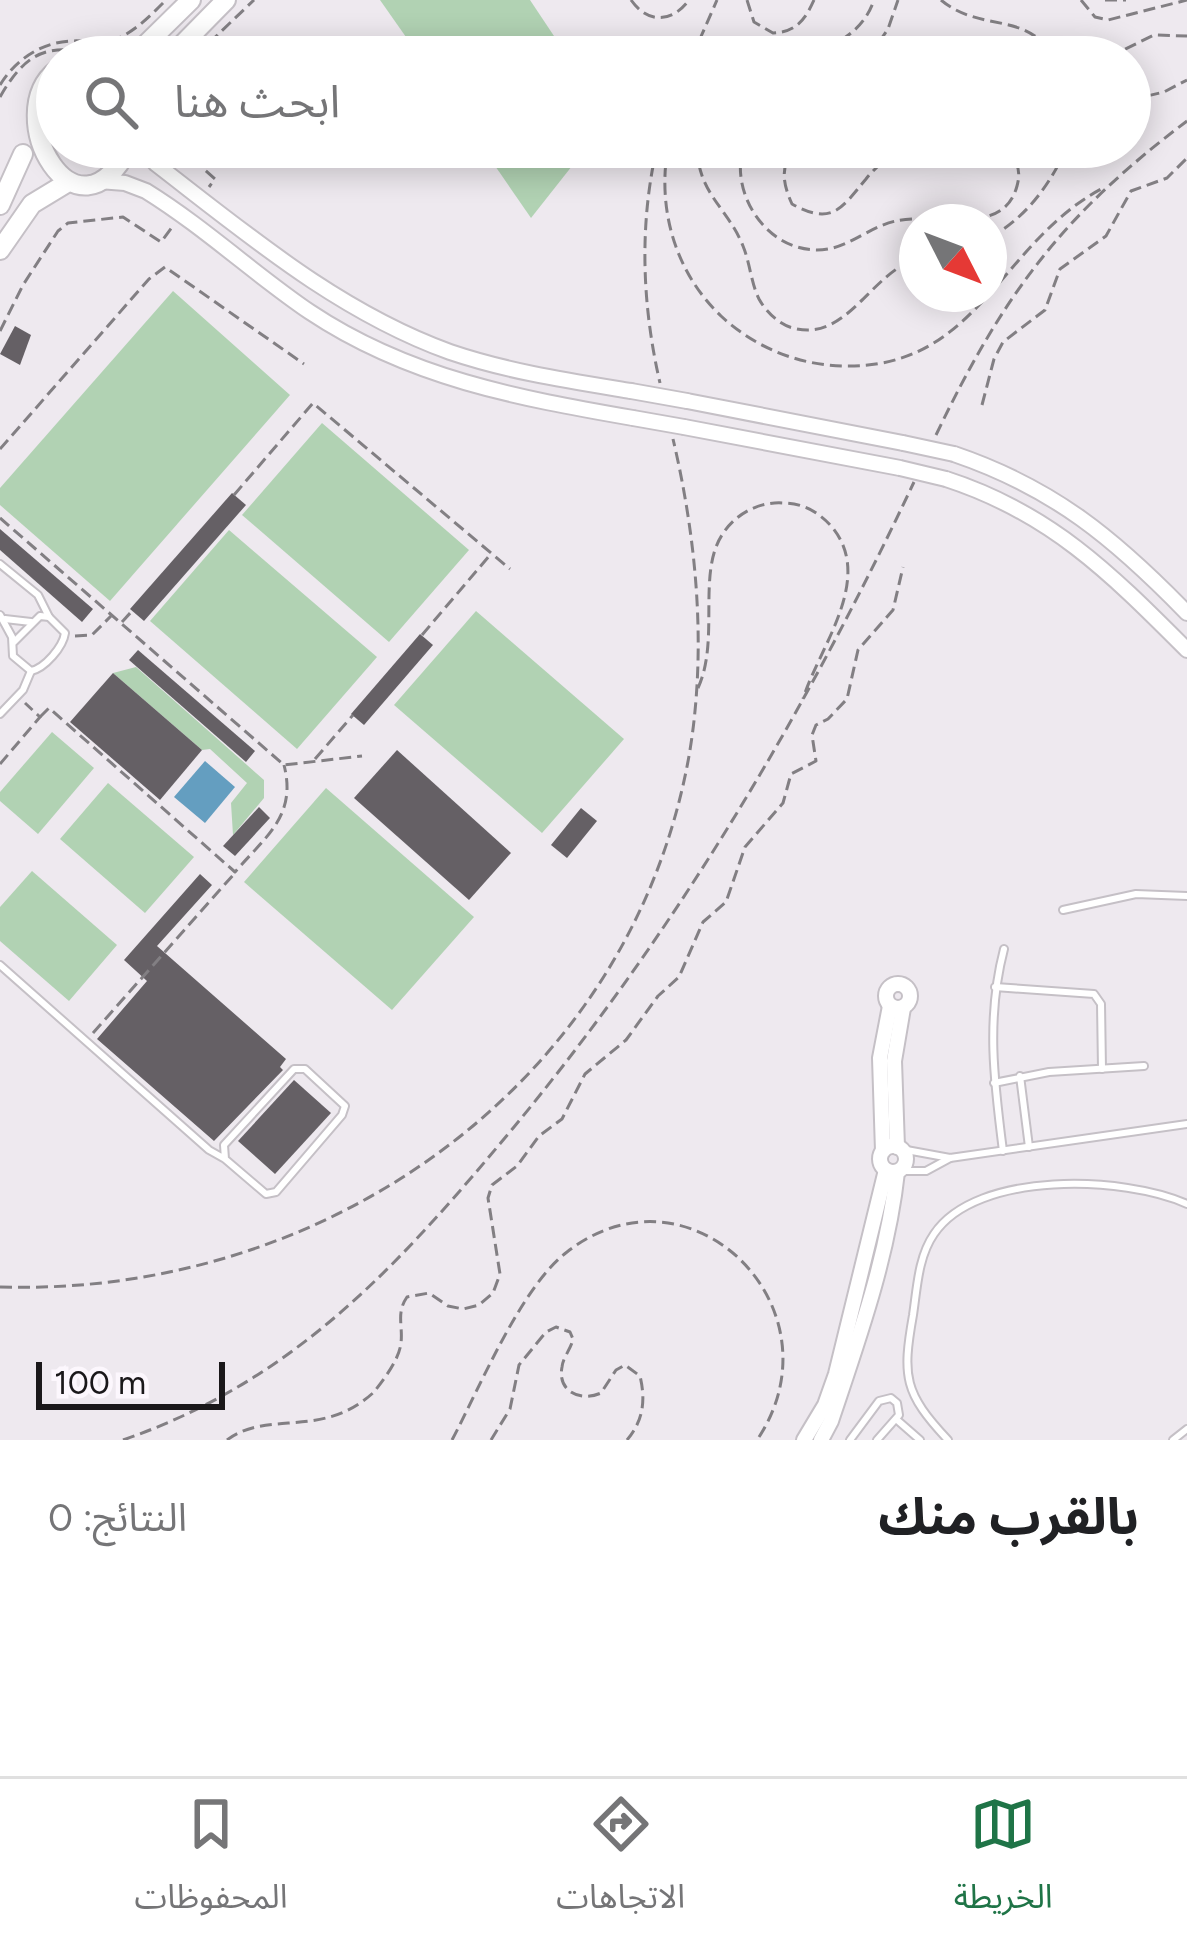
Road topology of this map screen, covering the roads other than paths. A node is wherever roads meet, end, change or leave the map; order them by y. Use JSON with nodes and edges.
{"nodes":[{"id":1,"x":191,"y":0,"type":"edge"},
{"id":2,"x":226,"y":0,"type":"edge"},
{"id":3,"x":154,"y":36,"type":"edge"},
{"id":4,"x":191,"y":36,"type":"edge"},
{"id":5,"x":36,"y":83,"type":"edge"},
{"id":6,"x":17,"y":113,"type":"dead end"},
{"id":7,"x":16,"y":134,"type":"dead end"},
{"id":8,"x":23,"y":154,"type":"junction"},
{"id":9,"x":113,"y":168,"type":"edge"},
{"id":10,"x":161,"y":168,"type":"edge"},
{"id":11,"x":94,"y":181,"type":"junction"},
{"id":12,"x":65,"y":184,"type":"junction"},
{"id":13,"x":0,"y":205,"type":"edge"},
{"id":14,"x":0,"y":250,"type":"edge"},
{"id":15,"x":0,"y":564,"type":"edge"},
{"id":16,"x":1187,"y":613,"type":"edge"},
{"id":17,"x":2,"y":617,"type":"edge"},
{"id":18,"x":50,"y":617,"type":"junction"},
{"id":19,"x":31,"y":622,"type":"junction"},
{"id":20,"x":13,"y":643,"type":"junction"},
{"id":21,"x":1187,"y":650,"type":"edge"},
{"id":22,"x":31,"y":671,"type":"junction"},
{"id":23,"x":0,"y":689,"type":"edge"},
{"id":24,"x":12,"y":699,"type":"junction"},
{"id":25,"x":0,"y":713,"type":"edge"},
{"id":26,"x":1187,"y":896,"type":"edge"},
{"id":27,"x":1063,"y":910,"type":"dead end"},
{"id":28,"x":1004,"y":949,"type":"dead end"},
{"id":29,"x":0,"y":965,"type":"edge"},
{"id":30,"x":995,"y":987,"type":"junction"},
{"id":31,"x":897,"y":1007,"type":"dead end"},
{"id":32,"x":1144,"y":1066,"type":"dead end"},
{"id":33,"x":1102,"y":1069,"type":"junction"},
{"id":34,"x":1020,"y":1076,"type":"junction"},
{"id":35,"x":994,"y":1082,"type":"junction"},
{"id":36,"x":1187,"y":1124,"type":"edge"},
{"id":37,"x":202,"y":1141,"type":"junction"},
{"id":38,"x":226,"y":1144,"type":"junction"},
{"id":39,"x":1029,"y":1147,"type":"junction"},
{"id":40,"x":894,"y":1149,"type":"junction"},
{"id":41,"x":1004,"y":1151,"type":"junction"},
{"id":42,"x":950,"y":1158,"type":"junction"},
{"id":43,"x":225,"y":1159,"type":"junction"},
{"id":44,"x":894,"y":1171,"type":"junction"},
{"id":45,"x":1187,"y":1204,"type":"edge"},
{"id":46,"x":912,"y":1396,"type":"junction"},
{"id":47,"x":898,"y":1403,"type":"junction"},
{"id":48,"x":896,"y":1419,"type":"junction"},
{"id":49,"x":1187,"y":1430,"type":"edge"},
{"id":50,"x":804,"y":1440,"type":"edge"},
{"id":51,"x":820,"y":1440,"type":"edge"},
{"id":52,"x":850,"y":1440,"type":"edge"},
{"id":53,"x":877,"y":1440,"type":"edge"},
{"id":54,"x":920,"y":1440,"type":"edge"},
{"id":55,"x":947,"y":1440,"type":"edge"},
{"id":56,"x":1174,"y":1440,"type":"edge"}],
"edges":[{"from":1,"to":3,"type":"main road"},
{"from":2,"to":4,"type":"main road"},
{"from":5,"to":6,"type":"main road"},
{"from":7,"to":8,"type":"main road"},
{"from":8,"to":12,"type":"main road"},
{"from":8,"to":13,"type":"main road"},
{"from":9,"to":11,"type":"main road"},
{"from":10,"to":16,"type":"street","bridge":true},
{"from":11,"to":12,"type":"main road"},
{"from":11,"to":21,"type":"street","bridge":true},
{"from":12,"to":14,"type":"main road"},
{"from":15,"to":18,"type":"lane"},
{"from":17,"to":19,"type":"lane"},
{"from":17,"to":20,"type":"lane"},
{"from":18,"to":19,"type":"lane"},
{"from":18,"to":22,"type":"lane"},
{"from":19,"to":20,"type":"lane"},
{"from":20,"to":22,"type":"lane"},
{"from":22,"to":24,"type":"lane"},
{"from":23,"to":24,"type":"lane"},
{"from":24,"to":25,"type":"lane"},
{"from":26,"to":27,"type":"lane"},
{"from":28,"to":30,"type":"lane"},
{"from":29,"to":37,"type":"lane"},
{"from":30,"to":33,"type":"lane"},
{"from":30,"to":35,"type":"lane"},
{"from":31,"to":40,"type":"street"},
{"from":32,"to":33,"type":"lane"},
{"from":33,"to":34,"type":"lane"},
{"from":34,"to":35,"type":"lane"},
{"from":34,"to":39,"type":"lane"},
{"from":35,"to":41,"type":"lane"},
{"from":36,"to":39,"type":"lane"},
{"from":37,"to":38,"type":"lane"},
{"from":37,"to":43,"type":"lane"},
{"from":38,"to":43,"type":"lane"},
{"from":38,"to":43,"type":"lane"},
{"from":39,"to":41,"type":"lane"},
{"from":40,"to":42,"type":"lane"},
{"from":40,"to":44,"type":"street"},
{"from":40,"to":44,"type":"street"},
{"from":41,"to":42,"type":"lane"},
{"from":42,"to":44,"type":"lane"},
{"from":44,"to":50,"type":"street"},
{"from":44,"to":51,"type":"street"},
{"from":45,"to":46,"type":"lane"},
{"from":46,"to":47,"type":"lane"},
{"from":46,"to":55,"type":"lane"},
{"from":47,"to":48,"type":"lane"},
{"from":47,"to":52,"type":"lane"},
{"from":48,"to":53,"type":"lane"},
{"from":48,"to":54,"type":"lane"},
{"from":49,"to":56,"type":"lane"}]}
